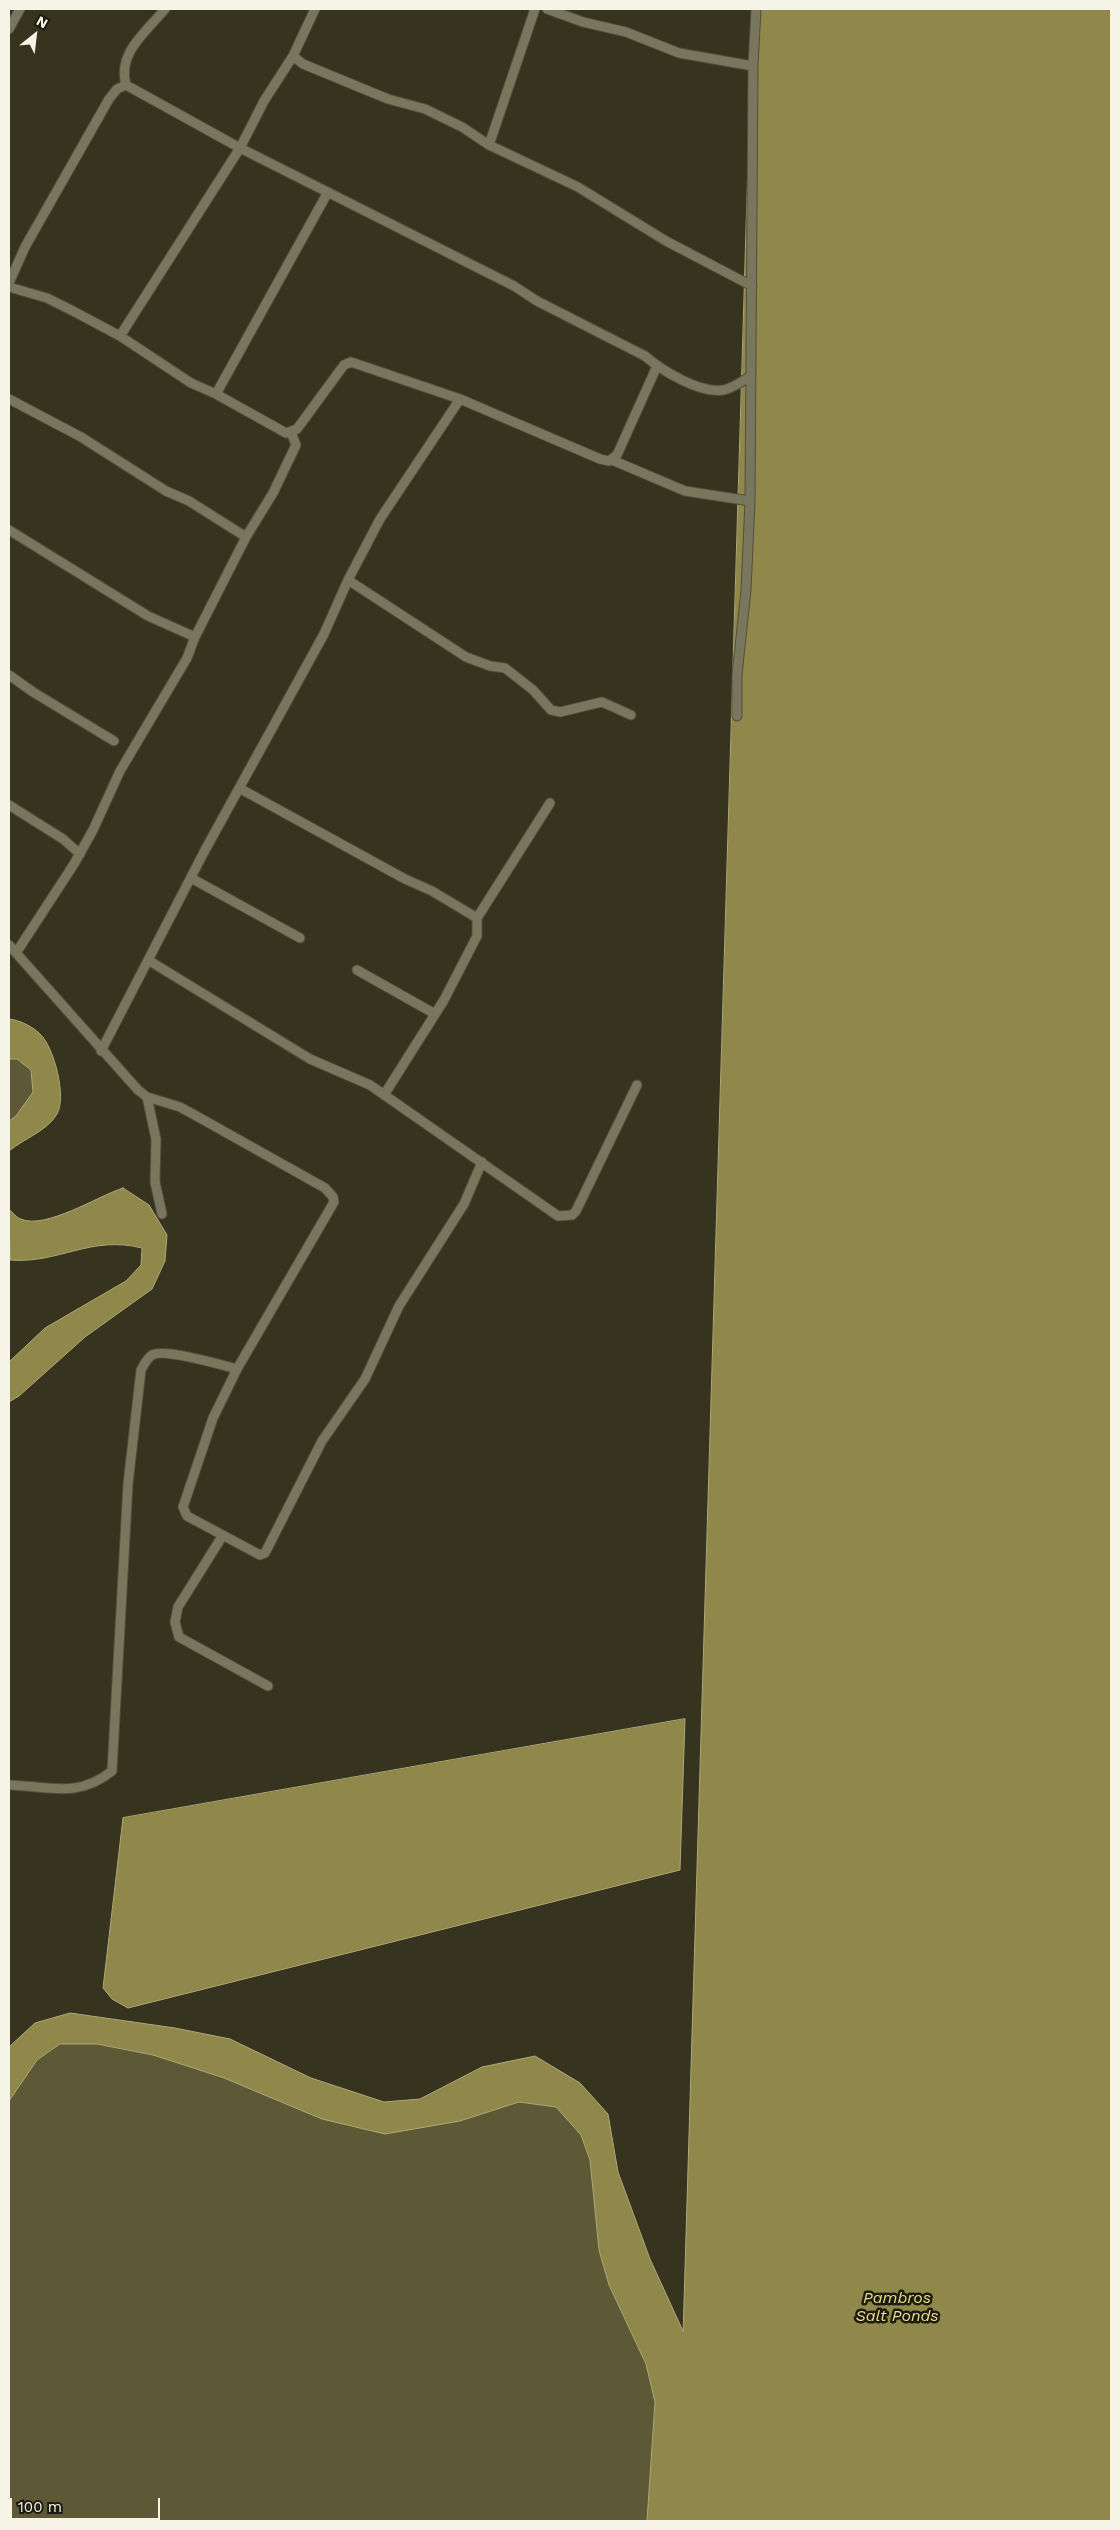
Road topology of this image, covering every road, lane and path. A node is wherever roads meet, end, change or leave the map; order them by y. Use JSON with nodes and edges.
{"nodes":[{"id":1,"x":20,"y":9,"type":"edge"},
{"id":2,"x":165,"y":9,"type":"edge"},
{"id":3,"x":315,"y":9,"type":"edge"},
{"id":4,"x":535,"y":9,"type":"edge"},
{"id":5,"x":547,"y":9,"type":"edge"},
{"id":6,"x":756,"y":9,"type":"edge"},
{"id":7,"x":9,"y":29,"type":"edge"},
{"id":8,"x":293,"y":56,"type":"junction"},
{"id":9,"x":753,"y":66,"type":"junction"},
{"id":10,"x":126,"y":85,"type":"junction"},
{"id":11,"x":489,"y":145,"type":"junction"},
{"id":12,"x":240,"y":148,"type":"junction"},
{"id":13,"x":328,"y":192,"type":"junction"},
{"id":14,"x":9,"y":285,"type":"edge"},
{"id":15,"x":752,"y":286,"type":"junction"},
{"id":16,"x":120,"y":336,"type":"junction"},
{"id":17,"x":657,"y":366,"type":"junction"},
{"id":18,"x":751,"y":376,"type":"junction"},
{"id":19,"x":216,"y":394,"type":"junction"},
{"id":20,"x":9,"y":399,"type":"edge"},
{"id":21,"x":460,"y":399,"type":"junction"},
{"id":22,"x":291,"y":432,"type":"junction"},
{"id":23,"x":612,"y":460,"type":"junction"},
{"id":24,"x":750,"y":501,"type":"junction"},
{"id":25,"x":9,"y":530,"type":"edge"},
{"id":26,"x":246,"y":538,"type":"junction"},
{"id":27,"x":348,"y":580,"type":"junction"},
{"id":28,"x":195,"y":637,"type":"junction"},
{"id":29,"x":9,"y":675,"type":"edge"},
{"id":30,"x":631,"y":715,"type":"dead end"},
{"id":31,"x":737,"y":716,"type":"dead end"},
{"id":32,"x":114,"y":741,"type":"dead end"},
{"id":33,"x":239,"y":788,"type":"junction"},
{"id":34,"x":550,"y":803,"type":"dead end"},
{"id":35,"x":9,"y":805,"type":"edge"},
{"id":36,"x":80,"y":854,"type":"junction"},
{"id":37,"x":191,"y":878,"type":"junction"},
{"id":38,"x":478,"y":918,"type":"junction"},
{"id":39,"x":300,"y":938,"type":"dead end"},
{"id":40,"x":9,"y":945,"type":"edge"},
{"id":41,"x":16,"y":953,"type":"junction"},
{"id":42,"x":148,"y":960,"type":"junction"},
{"id":43,"x":357,"y":970,"type":"dead end"},
{"id":44,"x":435,"y":1014,"type":"junction"},
{"id":45,"x":102,"y":1051,"type":"junction"},
{"id":46,"x":637,"y":1085,"type":"dead end"},
{"id":47,"x":384,"y":1095,"type":"junction"},
{"id":48,"x":147,"y":1097,"type":"junction"},
{"id":49,"x":482,"y":1162,"type":"junction"},
{"id":50,"x":162,"y":1214,"type":"dead end"},
{"id":51,"x":237,"y":1369,"type":"junction"},
{"id":52,"x":223,"y":1535,"type":"junction"},
{"id":53,"x":268,"y":1686,"type":"dead end"},
{"id":54,"x":9,"y":1785,"type":"edge"}],
"edges":[{"from":1,"to":7,"type":"street"},
{"from":2,"to":10,"type":"street"},
{"from":3,"to":8,"type":"street"},
{"from":4,"to":11,"type":"street"},
{"from":5,"to":9,"type":"street"},
{"from":6,"to":9,"type":"street"},
{"from":8,"to":11,"type":"street"},
{"from":8,"to":12,"type":"street"},
{"from":9,"to":15,"type":"street"},
{"from":10,"to":12,"type":"street"},
{"from":10,"to":14,"type":"street"},
{"from":11,"to":15,"type":"street"},
{"from":12,"to":13,"type":"street"},
{"from":12,"to":16,"type":"street"},
{"from":13,"to":17,"type":"street"},
{"from":13,"to":19,"type":"street"},
{"from":14,"to":16,"type":"street"},
{"from":15,"to":18,"type":"street"},
{"from":16,"to":19,"type":"street"},
{"from":17,"to":18,"type":"street"},
{"from":17,"to":23,"type":"street"},
{"from":18,"to":24,"type":"street"},
{"from":19,"to":22,"type":"street"},
{"from":20,"to":26,"type":"street"},
{"from":21,"to":22,"type":"street"},
{"from":21,"to":23,"type":"street"},
{"from":21,"to":27,"type":"street"},
{"from":22,"to":26,"type":"street"},
{"from":23,"to":24,"type":"street"},
{"from":24,"to":31,"type":"street"},
{"from":25,"to":28,"type":"street"},
{"from":26,"to":28,"type":"street"},
{"from":27,"to":30,"type":"street"},
{"from":27,"to":33,"type":"street"},
{"from":28,"to":36,"type":"street"},
{"from":29,"to":32,"type":"street"},
{"from":33,"to":37,"type":"street"},
{"from":33,"to":38,"type":"street"},
{"from":34,"to":38,"type":"street"},
{"from":35,"to":36,"type":"street"},
{"from":36,"to":41,"type":"street"},
{"from":37,"to":39,"type":"street"},
{"from":37,"to":42,"type":"street"},
{"from":38,"to":44,"type":"street"},
{"from":40,"to":41,"type":"street"},
{"from":41,"to":45,"type":"street"},
{"from":42,"to":45,"type":"street"},
{"from":42,"to":47,"type":"street"},
{"from":43,"to":44,"type":"street"},
{"from":44,"to":47,"type":"street"},
{"from":45,"to":48,"type":"street"},
{"from":46,"to":49,"type":"street"},
{"from":47,"to":49,"type":"street"},
{"from":48,"to":50,"type":"street"},
{"from":48,"to":51,"type":"street"},
{"from":49,"to":52,"type":"street"},
{"from":51,"to":52,"type":"street"},
{"from":51,"to":54,"type":"street"},
{"from":52,"to":53,"type":"street"}]}
